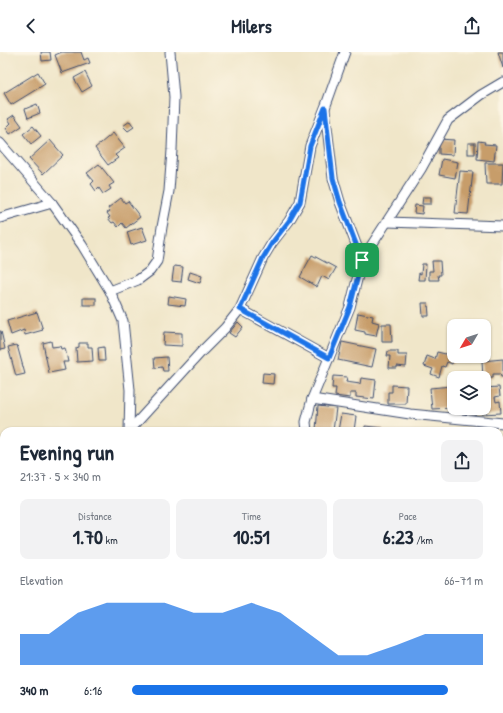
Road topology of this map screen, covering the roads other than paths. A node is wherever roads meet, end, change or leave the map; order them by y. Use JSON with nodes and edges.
{"nodes":[{"id":1,"x":170,"y":52,"type":"edge"},
{"id":2,"x":345,"y":52,"type":"edge"},
{"id":3,"x":503,"y":82,"type":"edge"},
{"id":4,"x":325,"y":108,"type":"junction"},
{"id":5,"x":0,"y":143,"type":"edge"},
{"id":6,"x":52,"y":203,"type":"junction"},
{"id":7,"x":0,"y":218,"type":"edge"},
{"id":8,"x":388,"y":222,"type":"junction"},
{"id":9,"x":503,"y":226,"type":"edge"},
{"id":10,"x":362,"y":260,"type":"junction"},
{"id":11,"x":110,"y":291,"type":"junction"},
{"id":12,"x":240,"y":309,"type":"junction"},
{"id":13,"x":329,"y":358,"type":"junction"},
{"id":14,"x":312,"y":400,"type":"junction"},
{"id":15,"x":503,"y":423,"type":"edge"},
{"id":16,"x":129,"y":427,"type":"edge"},
{"id":17,"x":133,"y":427,"type":"edge"},
{"id":18,"x":307,"y":427,"type":"edge"}],
"edges":[{"from":1,"to":11,"type":"street"},
{"from":2,"to":4,"type":"street"},
{"from":3,"to":8,"type":"street"},
{"from":4,"to":10,"type":"street"},
{"from":4,"to":12,"type":"street"},
{"from":5,"to":6,"type":"street"},
{"from":6,"to":7,"type":"street"},
{"from":6,"to":11,"type":"street"},
{"from":8,"to":9,"type":"street"},
{"from":8,"to":10,"type":"street"},
{"from":10,"to":13,"type":"street"},
{"from":11,"to":16,"type":"street"},
{"from":12,"to":13,"type":"street"},
{"from":12,"to":17,"type":"street"},
{"from":13,"to":14,"type":"street"},
{"from":14,"to":15,"type":"street"},
{"from":14,"to":18,"type":"street"}]}
